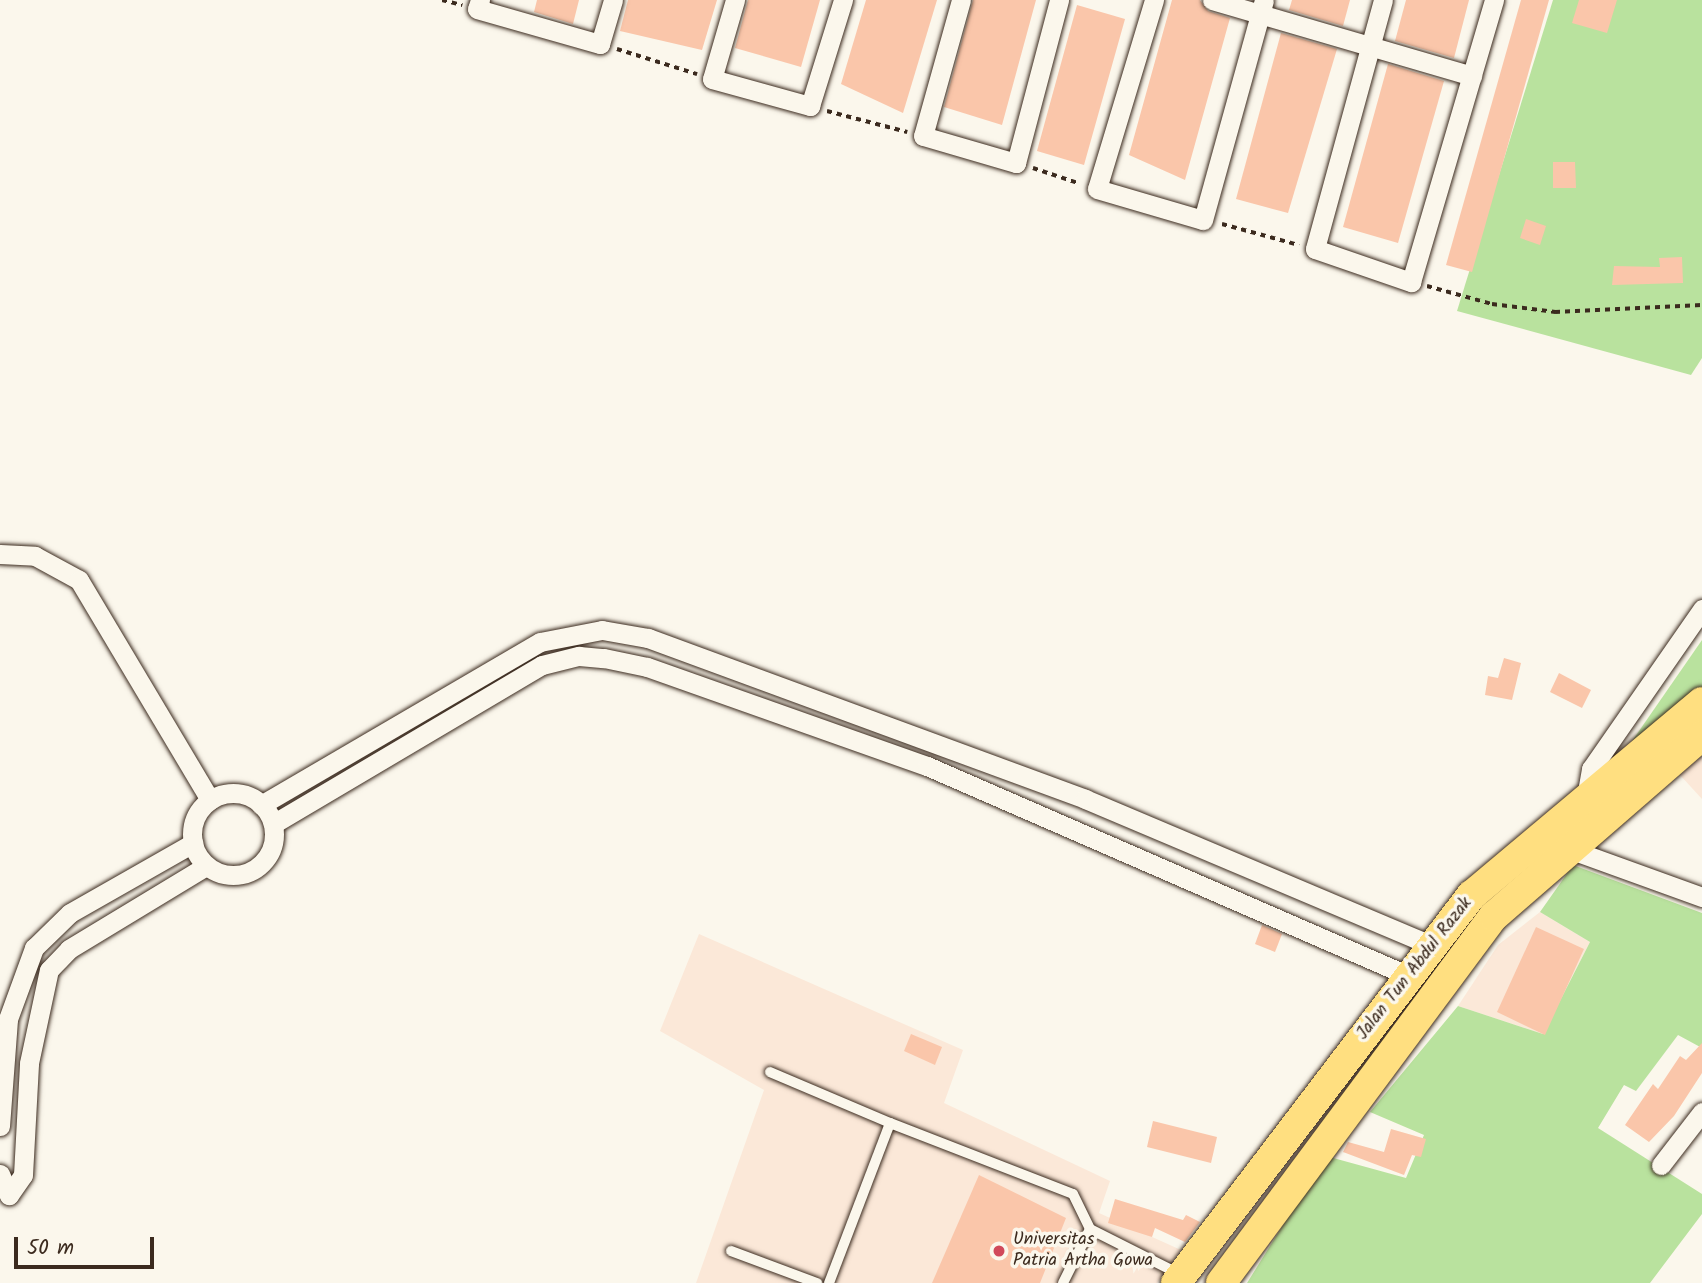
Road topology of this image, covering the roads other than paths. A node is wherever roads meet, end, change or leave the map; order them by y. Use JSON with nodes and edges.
{"nodes":[{"id":1,"x":480,"y":0,"type":"edge"},
{"id":2,"x":613,"y":0,"type":"edge"},
{"id":3,"x":735,"y":0,"type":"edge"},
{"id":4,"x":843,"y":0,"type":"edge"},
{"id":5,"x":961,"y":0,"type":"edge"},
{"id":6,"x":1059,"y":0,"type":"edge"},
{"id":7,"x":1154,"y":0,"type":"edge"},
{"id":8,"x":1212,"y":0,"type":"edge"},
{"id":9,"x":1383,"y":0,"type":"edge"},
{"id":10,"x":1494,"y":0,"type":"edge"},
{"id":11,"x":1262,"y":8,"type":"edge"},
{"id":12,"x":1369,"y":47,"type":"junction"},
{"id":13,"x":1472,"y":76,"type":"junction"},
{"id":14,"x":0,"y":554,"type":"edge"},
{"id":15,"x":1702,"y":609,"type":"edge"},
{"id":16,"x":1702,"y":702,"type":"edge"},
{"id":17,"x":1702,"y":735,"type":"edge"},
{"id":18,"x":211,"y":800,"type":"junction"},
{"id":19,"x":261,"y":805,"type":"junction"},
{"id":20,"x":1592,"y":813,"type":"junction"},
{"id":21,"x":273,"y":824,"type":"junction"},
{"id":22,"x":1541,"y":835,"type":"junction"},
{"id":23,"x":193,"y":843,"type":"junction"},
{"id":24,"x":1567,"y":849,"type":"junction"},
{"id":25,"x":206,"y":866,"type":"junction"},
{"id":26,"x":1702,"y":897,"type":"edge"},
{"id":27,"x":1433,"y":946,"type":"junction"},
{"id":28,"x":1409,"y":976,"type":"junction"},
{"id":29,"x":771,"y":1072,"type":"dead end"},
{"id":30,"x":1702,"y":1112,"type":"edge"},
{"id":31,"x":890,"y":1123,"type":"junction"},
{"id":32,"x":0,"y":1126,"type":"edge"},
{"id":33,"x":1661,"y":1165,"type":"dead end"},
{"id":34,"x":0,"y":1174,"type":"edge"},
{"id":35,"x":1090,"y":1229,"type":"junction"},
{"id":36,"x":732,"y":1251,"type":"dead end"},
{"id":37,"x":1179,"y":1279,"type":"edge"},
{"id":38,"x":817,"y":1283,"type":"edge"},
{"id":39,"x":829,"y":1283,"type":"edge"},
{"id":40,"x":1063,"y":1283,"type":"edge"},
{"id":41,"x":1221,"y":1283,"type":"edge"}],
"edges":[{"from":1,"to":2,"type":"street"},
{"from":3,"to":4,"type":"street"},
{"from":5,"to":6,"type":"street"},
{"from":7,"to":11,"type":"street"},
{"from":8,"to":11,"type":"street"},
{"from":9,"to":12,"type":"street"},
{"from":10,"to":13,"type":"street"},
{"from":11,"to":12,"type":"street"},
{"from":12,"to":13,"type":"street"},
{"from":12,"to":13,"type":"street"},
{"from":14,"to":18,"type":"street"},
{"from":15,"to":20,"type":"street"},
{"from":16,"to":20,"type":"main road","name":"Jalan Tun Abdul Razak"},
{"from":17,"to":20,"type":"main road","name":"Jalan Tun Abdul Razak"},
{"from":18,"to":19,"type":"street"},
{"from":18,"to":23,"type":"street"},
{"from":19,"to":21,"type":"street"},
{"from":19,"to":27,"type":"street"},
{"from":20,"to":22,"type":"main road","name":"Jalan Tun Abdul Razak"},
{"from":20,"to":24,"type":"main road","name":"Jalan Tun Abdul Razak"},
{"from":21,"to":25,"type":"street"},
{"from":21,"to":28,"type":"street"},
{"from":22,"to":24,"type":"street"},
{"from":22,"to":27,"type":"main road","name":"Jalan Tun Abdul Razak"},
{"from":23,"to":25,"type":"street"},
{"from":23,"to":32,"type":"street"},
{"from":24,"to":26,"type":"street"},
{"from":24,"to":41,"type":"main road","name":"Jalan Tun Abdul Razak"},
{"from":25,"to":34,"type":"street"},
{"from":27,"to":28,"type":"main road","name":"Jalan Tun Abdul Razak"},
{"from":28,"to":37,"type":"main road","name":"Jalan Tun Abdul Razak"},
{"from":29,"to":31,"type":"lane"},
{"from":30,"to":33,"type":"street"},
{"from":31,"to":35,"type":"lane"},
{"from":31,"to":39,"type":"lane"},
{"from":35,"to":37,"type":"lane"},
{"from":35,"to":40,"type":"lane"},
{"from":36,"to":38,"type":"lane"}]}
